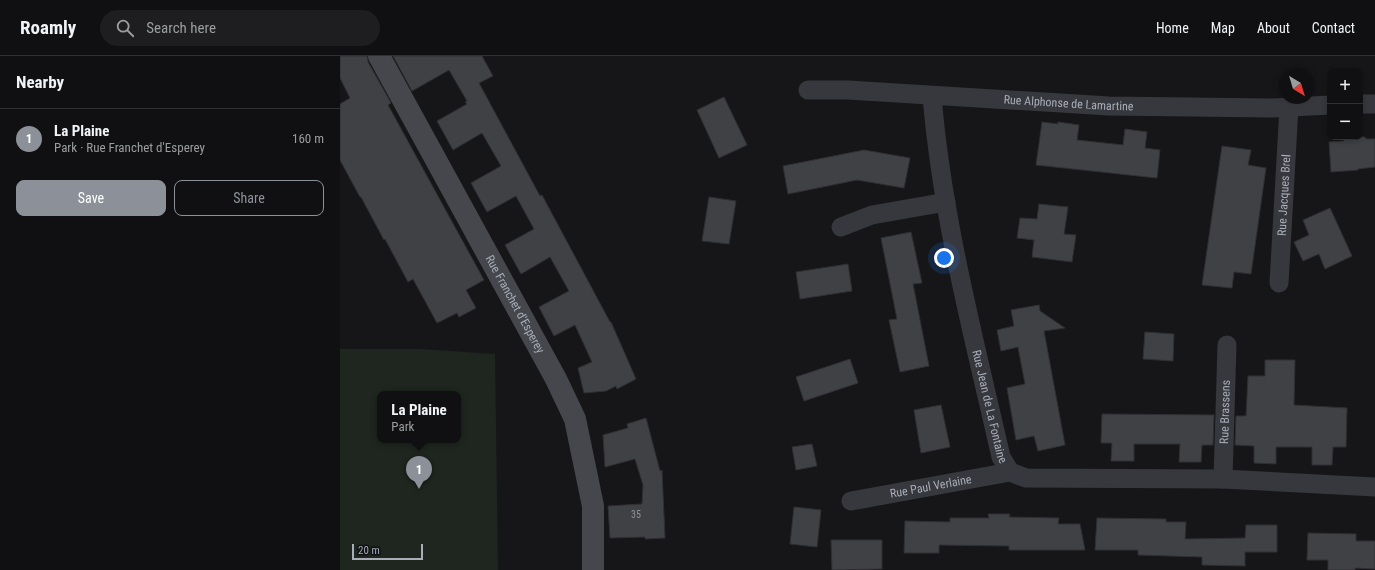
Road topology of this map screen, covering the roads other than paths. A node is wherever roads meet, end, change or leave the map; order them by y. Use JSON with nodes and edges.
{"nodes":[{"id":1,"x":379,"y":56,"type":"edge"},
{"id":2,"x":808,"y":90,"type":"dead end"},
{"id":3,"x":932,"y":96,"type":"junction"},
{"id":4,"x":1363,"y":104,"type":"edge"},
{"id":5,"x":1375,"y":104,"type":"edge"},
{"id":6,"x":1327,"y":105,"type":"edge"},
{"id":7,"x":1289,"y":107,"type":"junction"},
{"id":8,"x":946,"y":202,"type":"junction"},
{"id":9,"x":841,"y":227,"type":"dead end"},
{"id":10,"x":1279,"y":284,"type":"dead end"},
{"id":11,"x":1227,"y":345,"type":"dead end"},
{"id":12,"x":1010,"y":472,"type":"junction"},
{"id":13,"x":1223,"y":479,"type":"junction"},
{"id":14,"x":1375,"y":486,"type":"edge"},
{"id":15,"x":852,"y":501,"type":"dead end"},
{"id":16,"x":592,"y":570,"type":"edge"}],
"edges":[{"from":1,"to":16,"type":"street","name":"Rue Franchet d'Esperey"},
{"from":2,"to":3,"type":"street","name":"Rue Alphonse de Lamartine"},
{"from":3,"to":7,"type":"street","name":"Rue Alphonse de Lamartine"},
{"from":3,"to":8,"type":"street","name":"Rue Jean de La Fontaine"},
{"from":4,"to":5,"type":"street"},
{"from":6,"to":7,"type":"street","name":"Rue Alphonse de Lamartine"},
{"from":7,"to":10,"type":"street","name":"Rue Jacques Brel"},
{"from":8,"to":9,"type":"street"},
{"from":8,"to":12,"type":"street","name":"Rue Jean de La Fontaine"},
{"from":11,"to":13,"type":"street","name":"Rue Brassens"},
{"from":12,"to":13,"type":"street","name":"Rue Jean de La Fontaine"},
{"from":12,"to":15,"type":"street","name":"Rue Paul Verlaine"},
{"from":13,"to":14,"type":"street","name":"Rue Jean de La Fontaine"}]}
